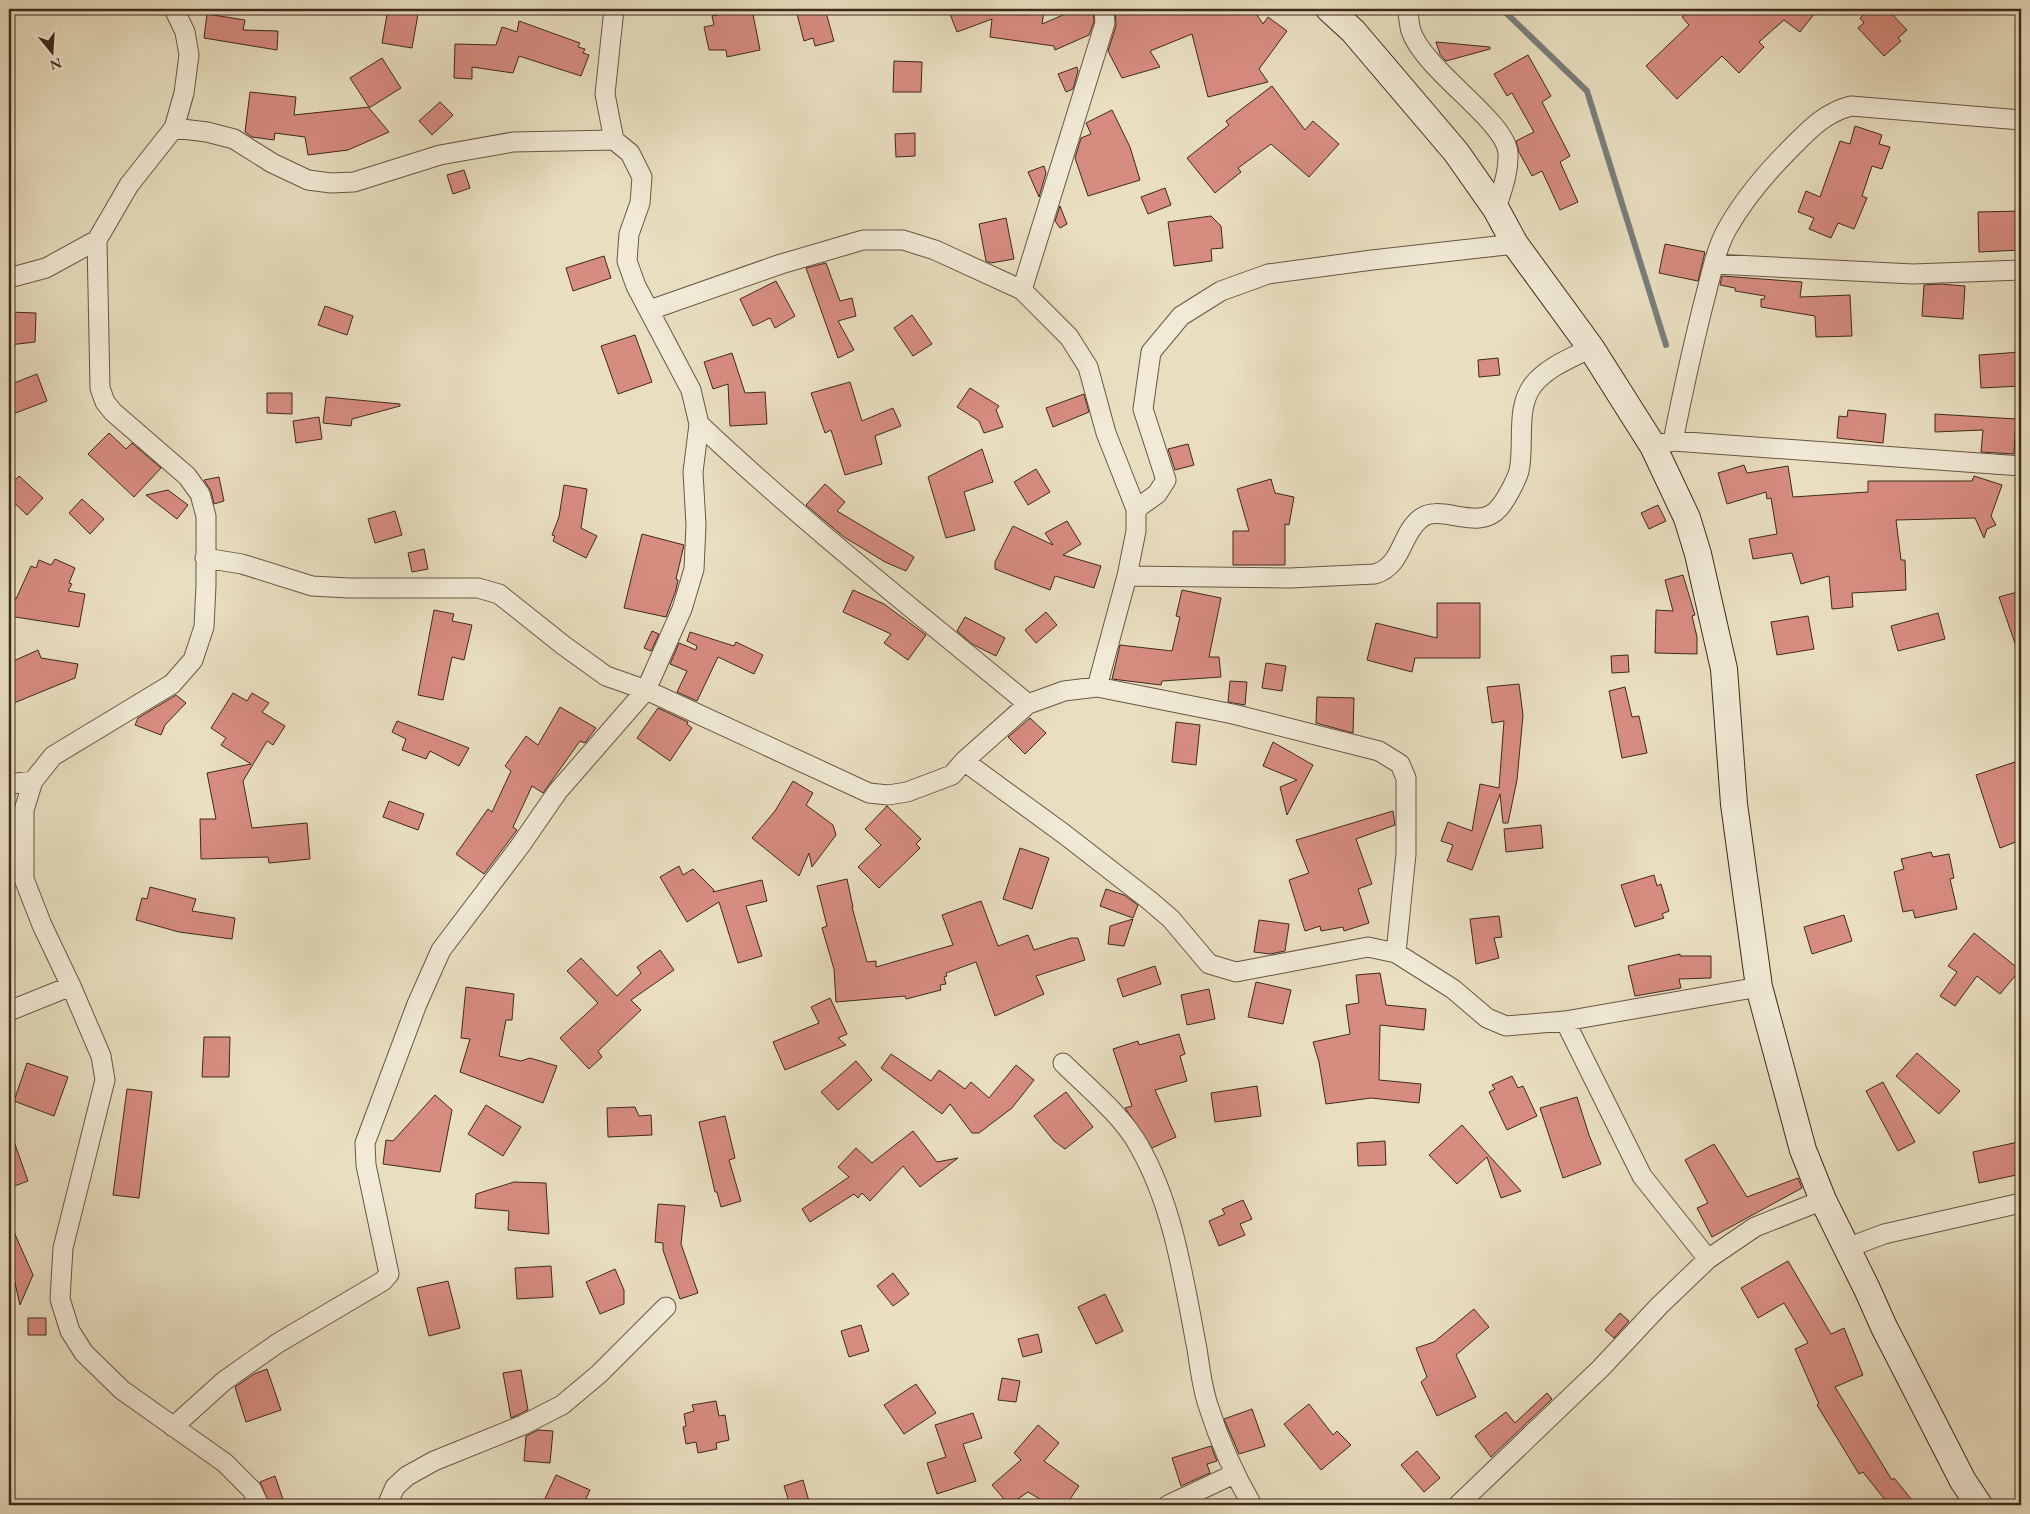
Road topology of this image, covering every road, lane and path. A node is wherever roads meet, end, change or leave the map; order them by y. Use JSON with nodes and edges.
{"nodes":[{"id":1,"x":174,"y":9,"type":"edge"},
{"id":2,"x":614,"y":9,"type":"edge"},
{"id":3,"x":1104,"y":9,"type":"edge"},
{"id":4,"x":1329,"y":9,"type":"edge"},
{"id":5,"x":1407,"y":9,"type":"edge"},
{"id":6,"x":2021,"y":120,"type":"edge"},
{"id":7,"x":174,"y":128,"type":"junction"},
{"id":8,"x":614,"y":140,"type":"junction"},
{"id":9,"x":1496,"y":209,"type":"junction"},
{"id":10,"x":97,"y":240,"type":"junction"},
{"id":11,"x":1515,"y":244,"type":"junction"},
{"id":12,"x":1714,"y":264,"type":"junction"},
{"id":13,"x":2021,"y":270,"type":"edge"},
{"id":14,"x":9,"y":278,"type":"edge"},
{"id":15,"x":1022,"y":290,"type":"junction"},
{"id":16,"x":650,"y":310,"type":"junction"},
{"id":17,"x":1591,"y":348,"type":"junction"},
{"id":18,"x":699,"y":424,"type":"junction"},
{"id":19,"x":1663,"y":444,"type":"junction"},
{"id":20,"x":2021,"y":466,"type":"edge"},
{"id":21,"x":1136,"y":509,"type":"junction"},
{"id":22,"x":205,"y":558,"type":"junction"},
{"id":23,"x":1127,"y":576,"type":"junction"},
{"id":24,"x":1097,"y":687,"type":"junction"},
{"id":25,"x":646,"y":690,"type":"junction"},
{"id":26,"x":1028,"y":704,"type":"junction"},
{"id":27,"x":964,"y":761,"type":"junction"},
{"id":28,"x":33,"y":781,"type":"junction"},
{"id":29,"x":9,"y":784,"type":"edge"},
{"id":30,"x":1396,"y":953,"type":"junction"},
{"id":31,"x":71,"y":986,"type":"junction"},
{"id":32,"x":1759,"y":987,"type":"junction"},
{"id":33,"x":9,"y":1011,"type":"edge"},
{"id":34,"x":1564,"y":1021,"type":"junction"},
{"id":35,"x":1063,"y":1063,"type":"dead end"},
{"id":36,"x":1823,"y":1200,"type":"junction"},
{"id":37,"x":2021,"y":1202,"type":"edge"},
{"id":38,"x":1847,"y":1248,"type":"junction"},
{"id":39,"x":1708,"y":1259,"type":"junction"},
{"id":40,"x":666,"y":1307,"type":"dead end"},
{"id":41,"x":173,"y":1427,"type":"junction"},
{"id":42,"x":1234,"y":1474,"type":"junction"},
{"id":43,"x":259,"y":1505,"type":"edge"},
{"id":44,"x":386,"y":1505,"type":"edge"},
{"id":45,"x":1168,"y":1505,"type":"edge"},
{"id":46,"x":1252,"y":1505,"type":"edge"},
{"id":47,"x":1458,"y":1505,"type":"edge"},
{"id":48,"x":1979,"y":1505,"type":"edge"}],
"edges":[{"from":1,"to":7,"type":"street"},
{"from":2,"to":8,"type":"street"},
{"from":3,"to":15,"type":"street"},
{"from":4,"to":9,"type":"street"},
{"from":5,"to":9,"type":"street"},
{"from":6,"to":12,"type":"street"},
{"from":7,"to":8,"type":"street"},
{"from":7,"to":10,"type":"street"},
{"from":8,"to":16,"type":"street"},
{"from":9,"to":11,"type":"street"},
{"from":10,"to":14,"type":"street"},
{"from":10,"to":22,"type":"street"},
{"from":11,"to":17,"type":"street"},
{"from":11,"to":21,"type":"street"},
{"from":12,"to":13,"type":"street"},
{"from":12,"to":19,"type":"street"},
{"from":15,"to":16,"type":"street"},
{"from":15,"to":21,"type":"street"},
{"from":16,"to":18,"type":"street"},
{"from":17,"to":19,"type":"street"},
{"from":17,"to":23,"type":"street"},
{"from":18,"to":25,"type":"street"},
{"from":18,"to":26,"type":"street"},
{"from":19,"to":20,"type":"street"},
{"from":19,"to":32,"type":"street"},
{"from":21,"to":23,"type":"street"},
{"from":22,"to":25,"type":"street"},
{"from":22,"to":28,"type":"street"},
{"from":23,"to":24,"type":"street"},
{"from":24,"to":26,"type":"street"},
{"from":24,"to":30,"type":"street"},
{"from":25,"to":27,"type":"street"},
{"from":25,"to":41,"type":"street"},
{"from":26,"to":27,"type":"street"},
{"from":27,"to":30,"type":"street"},
{"from":28,"to":29,"type":"street"},
{"from":28,"to":31,"type":"street"},
{"from":30,"to":34,"type":"street"},
{"from":31,"to":33,"type":"street"},
{"from":31,"to":41,"type":"street"},
{"from":32,"to":34,"type":"street"},
{"from":32,"to":36,"type":"street"},
{"from":34,"to":39,"type":"street"},
{"from":35,"to":42,"type":"street"},
{"from":36,"to":38,"type":"street"},
{"from":36,"to":39,"type":"street"},
{"from":37,"to":38,"type":"street"},
{"from":38,"to":48,"type":"street"},
{"from":39,"to":47,"type":"street"},
{"from":40,"to":44,"type":"street"},
{"from":41,"to":43,"type":"street"},
{"from":42,"to":45,"type":"street"},
{"from":42,"to":46,"type":"street"}]}
